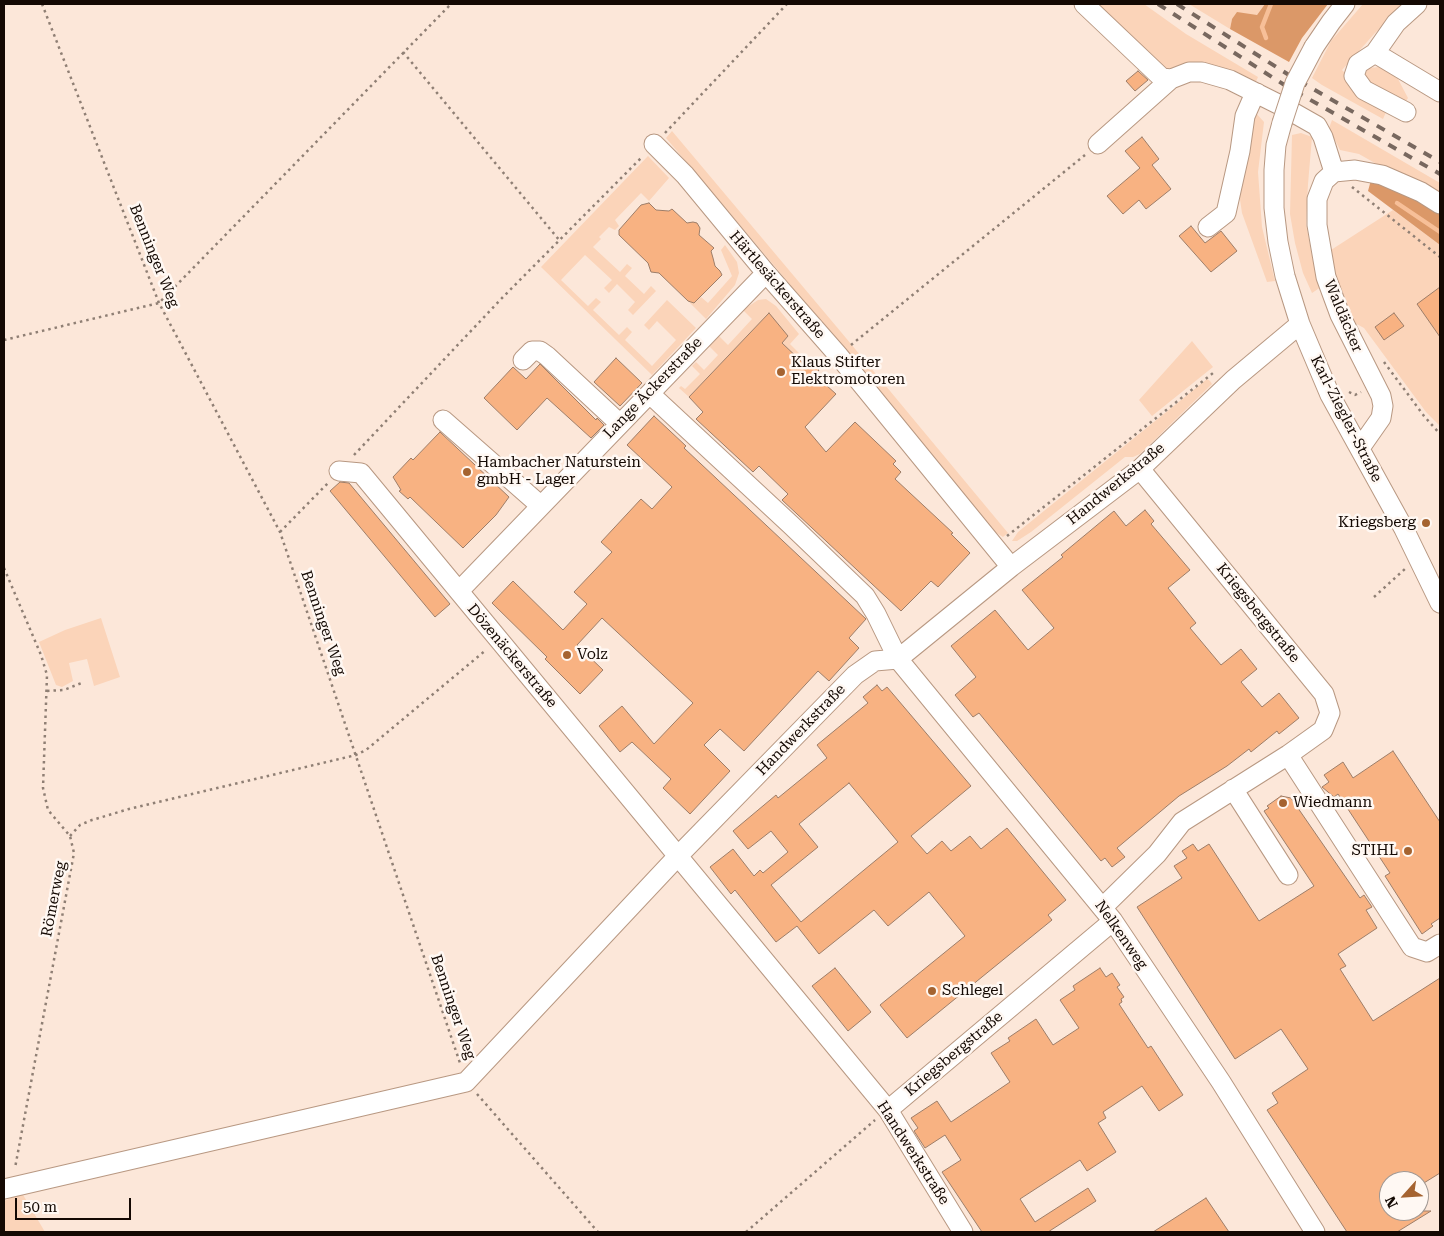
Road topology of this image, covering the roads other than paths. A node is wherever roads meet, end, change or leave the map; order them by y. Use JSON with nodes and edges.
{"nodes":[{"id":1,"x":1084,"y":4,"type":"edge"},
{"id":2,"x":1345,"y":4,"type":"edge"},
{"id":3,"x":1417,"y":4,"type":"edge"},
{"id":4,"x":1375,"y":54,"type":"junction"},
{"id":5,"x":1171,"y":79,"type":"junction"},
{"id":6,"x":1440,"y":92,"type":"edge"},
{"id":7,"x":1257,"y":93,"type":"junction"},
{"id":8,"x":1406,"y":112,"type":"dead end"},
{"id":9,"x":654,"y":144,"type":"road end"},
{"id":10,"x":1098,"y":144,"type":"road end"},
{"id":11,"x":1334,"y":172,"type":"junction"},
{"id":12,"x":1440,"y":204,"type":"edge"},
{"id":13,"x":1208,"y":227,"type":"dead end"},
{"id":14,"x":766,"y":273,"type":"junction"},
{"id":15,"x":1300,"y":324,"type":"junction"},
{"id":16,"x":523,"y":360,"type":"dead end"},
{"id":17,"x":650,"y":394,"type":"junction"},
{"id":18,"x":442,"y":420,"type":"dead end"},
{"id":19,"x":620,"y":424,"type":"junction"},
{"id":20,"x":1360,"y":448,"type":"junction"},
{"id":21,"x":1140,"y":469,"type":"junction"},
{"id":22,"x":339,"y":471,"type":"road end"},
{"id":23,"x":541,"y":506,"type":"junction"},
{"id":24,"x":1011,"y":567,"type":"junction"},
{"id":25,"x":458,"y":591,"type":"junction"},
{"id":26,"x":1440,"y":603,"type":"edge"},
{"id":27,"x":898,"y":659,"type":"junction"},
{"id":28,"x":1288,"y":756,"type":"junction"},
{"id":29,"x":1233,"y":789,"type":"junction"},
{"id":30,"x":678,"y":856,"type":"junction"},
{"id":31,"x":1288,"y":875,"type":"dead end"},
{"id":32,"x":1108,"y":914,"type":"junction"},
{"id":33,"x":1440,"y":944,"type":"edge"},
{"id":34,"x":888,"y":1110,"type":"junction"},
{"id":35,"x":8,"y":1188,"type":"edge"},
{"id":36,"x":963,"y":1232,"type":"edge"},
{"id":37,"x":1315,"y":1232,"type":"edge"}],
"edges":[{"from":1,"to":5,"type":"street"},
{"from":2,"to":15,"type":"street","name":"Karl-Ziegler-Straße","bridge":true},
{"from":3,"to":4,"type":"street"},
{"from":4,"to":6,"type":"street"},
{"from":4,"to":8,"type":"street"},
{"from":5,"to":7,"type":"street"},
{"from":5,"to":10,"type":"street"},
{"from":7,"to":11,"type":"street"},
{"from":7,"to":13,"type":"street"},
{"from":9,"to":14,"type":"street","name":"Härtlesäckerstraße"},
{"from":11,"to":12,"type":"street"},
{"from":11,"to":20,"type":"street","name":"Waldäcker"},
{"from":14,"to":17,"type":"street","name":"Lange Äckerstraße"},
{"from":14,"to":24,"type":"street","name":"Härtlesäckerstraße"},
{"from":15,"to":20,"type":"street","name":"Karl-Ziegler-Straße"},
{"from":15,"to":21,"type":"street","name":"Handwerkstraße"},
{"from":16,"to":19,"type":"street"},
{"from":17,"to":19,"type":"street","name":"Lange Äckerstraße"},
{"from":17,"to":27,"type":"street","name":"Nelkenweg"},
{"from":18,"to":23,"type":"street"},
{"from":19,"to":23,"type":"street","name":"Lange Äckerstraße"},
{"from":20,"to":26,"type":"street","name":"Karl-Ziegler-Straße"},
{"from":21,"to":24,"type":"street","name":"Handwerkstraße"},
{"from":21,"to":28,"type":"street","name":"Kriegsbergstraße"},
{"from":22,"to":25,"type":"street","name":"Dözenäckerstraße"},
{"from":23,"to":25,"type":"street","name":"Lange Äckerstraße"},
{"from":24,"to":27,"type":"street","name":"Handwerkstraße"},
{"from":25,"to":30,"type":"street","name":"Dözenäckerstraße"},
{"from":27,"to":30,"type":"street","name":"Handwerkstraße"},
{"from":27,"to":32,"type":"street","name":"Nelkenweg"},
{"from":28,"to":29,"type":"street","name":"Kriegsbergstraße"},
{"from":28,"to":33,"type":"street"},
{"from":29,"to":31,"type":"street"},
{"from":29,"to":32,"type":"street","name":"Kriegsbergstraße"},
{"from":30,"to":34,"type":"street","name":"Handwerkstraße"},
{"from":30,"to":35,"type":"street"},
{"from":32,"to":34,"type":"street","name":"Kriegsbergstraße"},
{"from":32,"to":37,"type":"street","name":"Nelkenweg"},
{"from":34,"to":36,"type":"street","name":"Handwerkstraße"}]}
